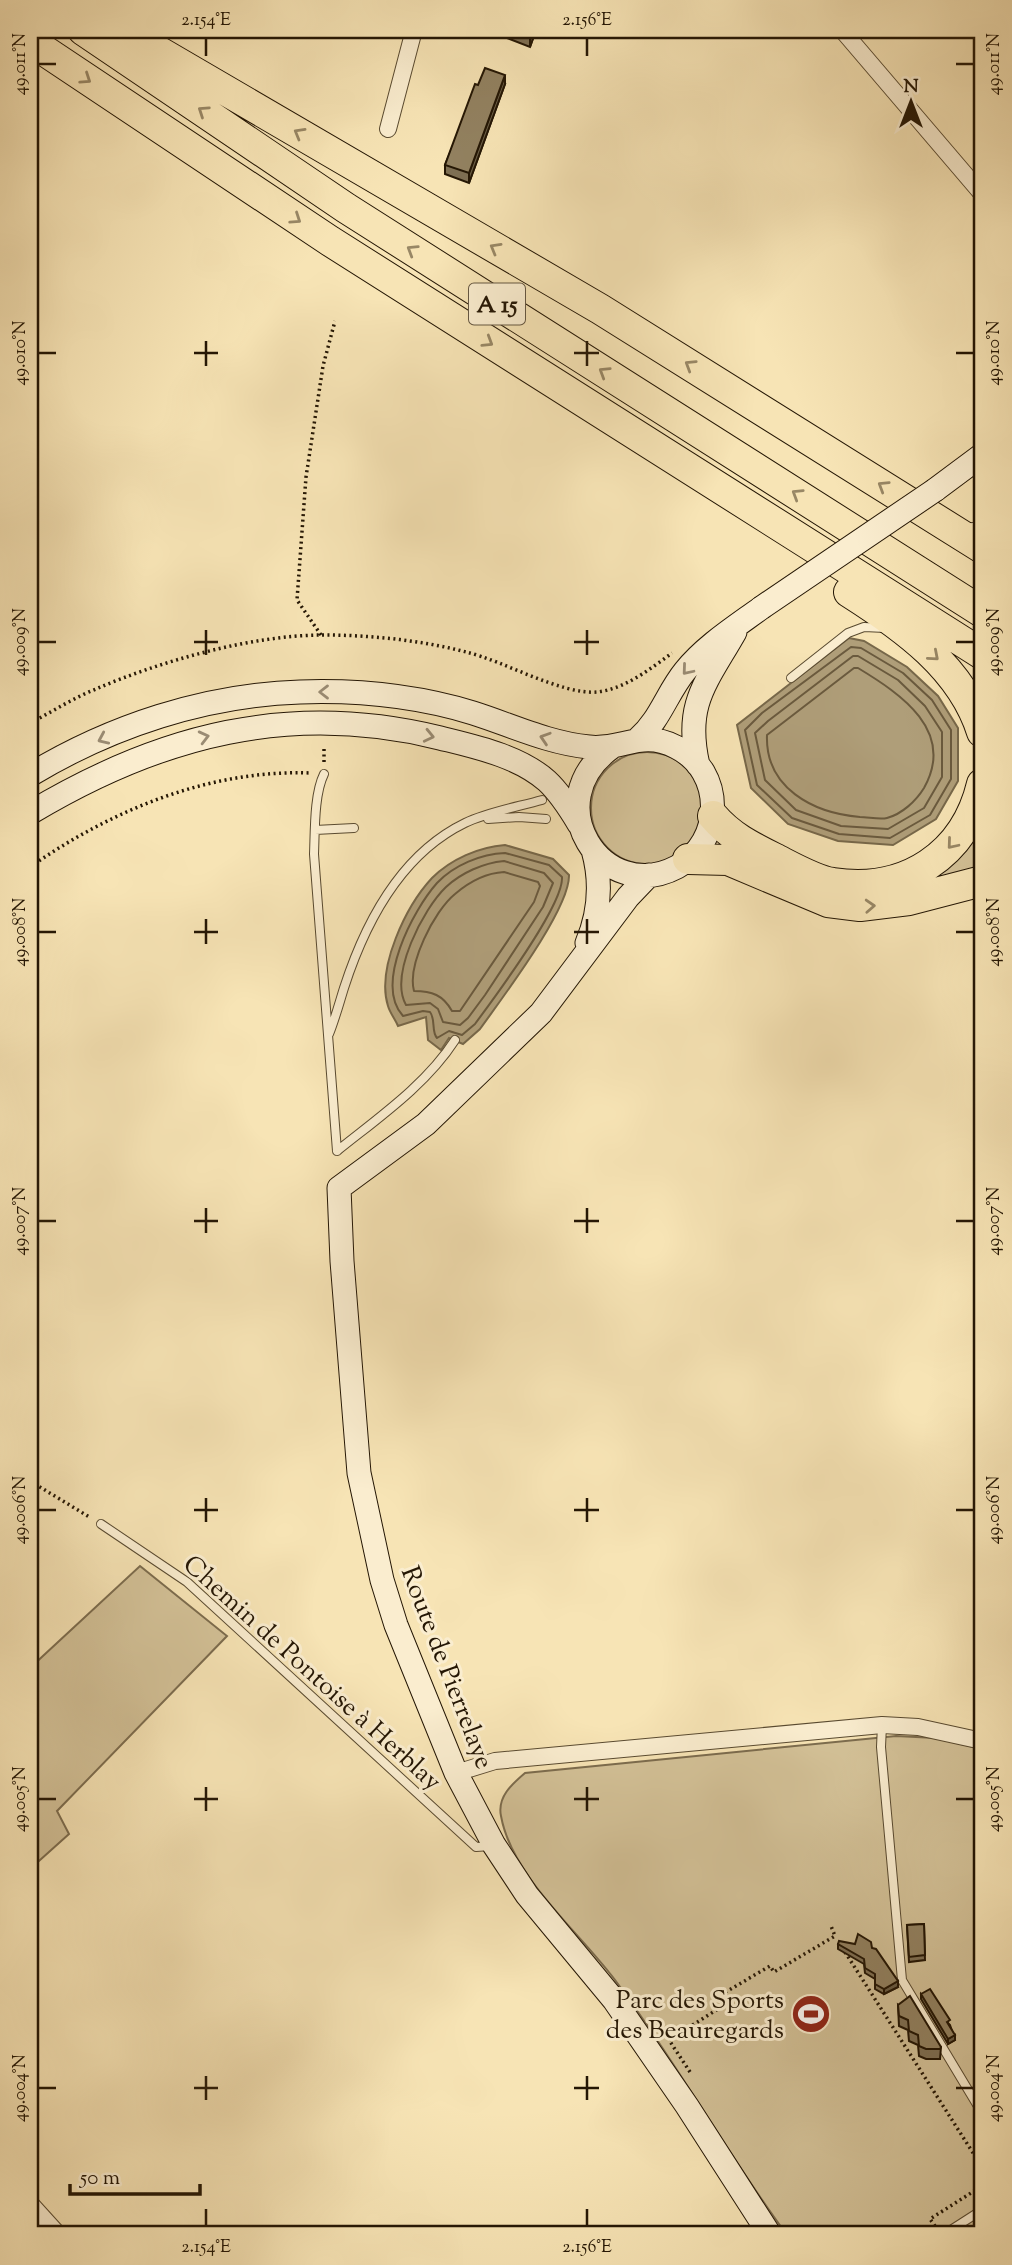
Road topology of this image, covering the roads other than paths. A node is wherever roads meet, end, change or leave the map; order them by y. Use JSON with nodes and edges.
{"nodes":[{"id":1,"x":83,"y":30,"type":"edge"},
{"id":2,"x":122,"y":30,"type":"edge"},
{"id":3,"x":414,"y":30,"type":"edge"},
{"id":4,"x":842,"y":30,"type":"edge"},
{"id":5,"x":30,"y":41,"type":"edge"},
{"id":6,"x":388,"y":129,"type":"dead end"},
{"id":7,"x":982,"y":194,"type":"edge"},
{"id":8,"x":982,"y":455,"type":"edge"},
{"id":9,"x":687,"y":469,"type":"junction"},
{"id":10,"x":982,"y":526,"type":"edge"},
{"id":11,"x":951,"y":528,"type":"junction"},
{"id":12,"x":982,"y":548,"type":"edge"},
{"id":13,"x":982,"y":612,"type":"edge"},
{"id":14,"x":738,"y":626,"type":"junction"},
{"id":15,"x":902,"y":629,"type":"junction"},
{"id":16,"x":982,"y":654,"type":"edge"},
{"id":17,"x":791,"y":678,"type":"dead end"},
{"id":18,"x":982,"y":732,"type":"edge"},
{"id":19,"x":638,"y":739,"type":"junction"},
{"id":20,"x":612,"y":747,"type":"junction"},
{"id":21,"x":698,"y":765,"type":"junction"},
{"id":22,"x":324,"y":774,"type":"road end"},
{"id":23,"x":30,"y":775,"type":"edge"},
{"id":24,"x":982,"y":784,"type":"edge"},
{"id":25,"x":542,"y":800,"type":"dead end"},
{"id":26,"x":30,"y":813,"type":"edge"},
{"id":27,"x":713,"y":816,"type":"junction"},
{"id":28,"x":546,"y":819,"type":"dead end"},
{"id":29,"x":468,"y":821,"type":"junction"},
{"id":30,"x":580,"y":825,"type":"junction"},
{"id":31,"x":354,"y":828,"type":"dead end"},
{"id":32,"x":315,"y":830,"type":"junction"},
{"id":33,"x":593,"y":850,"type":"junction"},
{"id":34,"x":688,"y":859,"type":"junction"},
{"id":35,"x":649,"y":875,"type":"junction"},
{"id":36,"x":982,"y":881,"type":"edge"},
{"id":37,"x":578,"y":963,"type":"junction"},
{"id":38,"x":328,"y":1035,"type":"junction"},
{"id":39,"x":455,"y":1040,"type":"dead end"},
{"id":40,"x":101,"y":1524,"type":"road end"},
{"id":41,"x":882,"y":1725,"type":"junction"},
{"id":42,"x":982,"y":1741,"type":"edge"},
{"id":43,"x":456,"y":1773,"type":"junction"},
{"id":44,"x":494,"y":1845,"type":"junction"},
{"id":45,"x":982,"y":2113,"type":"edge"},
{"id":46,"x":30,"y":2203,"type":"edge"},
{"id":47,"x":982,"y":2210,"type":"edge"},
{"id":48,"x":59,"y":2235,"type":"edge"},
{"id":49,"x":770,"y":2235,"type":"edge"},
{"id":50,"x":943,"y":2235,"type":"edge"}],
"edges":[{"from":13,"to":1,"type":"highway","number":"A 15","one_way":true},
{"from":11,"to":2,"type":"highway","one_way":true},
{"from":3,"to":6,"type":"street"},
{"from":4,"to":7,"type":"street"},
{"from":5,"to":9,"type":"highway","number":"A 15","one_way":true},
{"from":8,"to":14,"type":"main road","bridge":true},
{"from":9,"to":15,"type":"highway"},
{"from":9,"to":16,"type":"highway","number":"A 15"},
{"from":10,"to":11,"type":"lane"},
{"from":11,"to":12,"type":"highway"},
{"from":14,"to":19,"type":"main road","one_way":true},
{"from":14,"to":21,"type":"main road"},
{"from":15,"to":17,"type":"lane"},
{"from":15,"to":18,"type":"highway","one_way":true},
{"from":19,"to":20,"type":"main road"},
{"from":19,"to":21,"type":"main road"},
{"from":20,"to":23,"type":"main road","one_way":true},
{"from":20,"to":30,"type":"main road"},
{"from":21,"to":27,"type":"main road"},
{"from":22,"to":32,"type":"lane"},
{"from":24,"to":27,"type":"highway","one_way":true},
{"from":25,"to":29,"type":"lane"},
{"from":26,"to":30,"type":"main road","one_way":true},
{"from":27,"to":34,"type":"main road"},
{"from":28,"to":29,"type":"lane"},
{"from":29,"to":38,"type":"lane"},
{"from":30,"to":33,"type":"main road"},
{"from":31,"to":32,"type":"lane"},
{"from":32,"to":38,"type":"lane"},
{"from":33,"to":35,"type":"main road"},
{"from":33,"to":37,"type":"main road","name":"Route de Pierrelaye"},
{"from":34,"to":35,"type":"main road"},
{"from":34,"to":36,"type":"highway","one_way":true},
{"from":35,"to":37,"type":"main road","name":"Route de Pierrelaye"},
{"from":37,"to":43,"type":"main road","name":"Route de Pierrelaye"},
{"from":38,"to":39,"type":"lane"},
{"from":40,"to":44,"type":"lane","name":"Chemin de Pontoise à Herblay"},
{"from":41,"to":42,"type":"street"},
{"from":41,"to":43,"type":"street"},
{"from":41,"to":45,"type":"lane"},
{"from":43,"to":44,"type":"main road","name":"Route de Pierrelaye"},
{"from":44,"to":49,"type":"main road","name":"Route de Pierrelaye"},
{"from":46,"to":48,"type":"street"},
{"from":47,"to":50,"type":"lane"}]}
